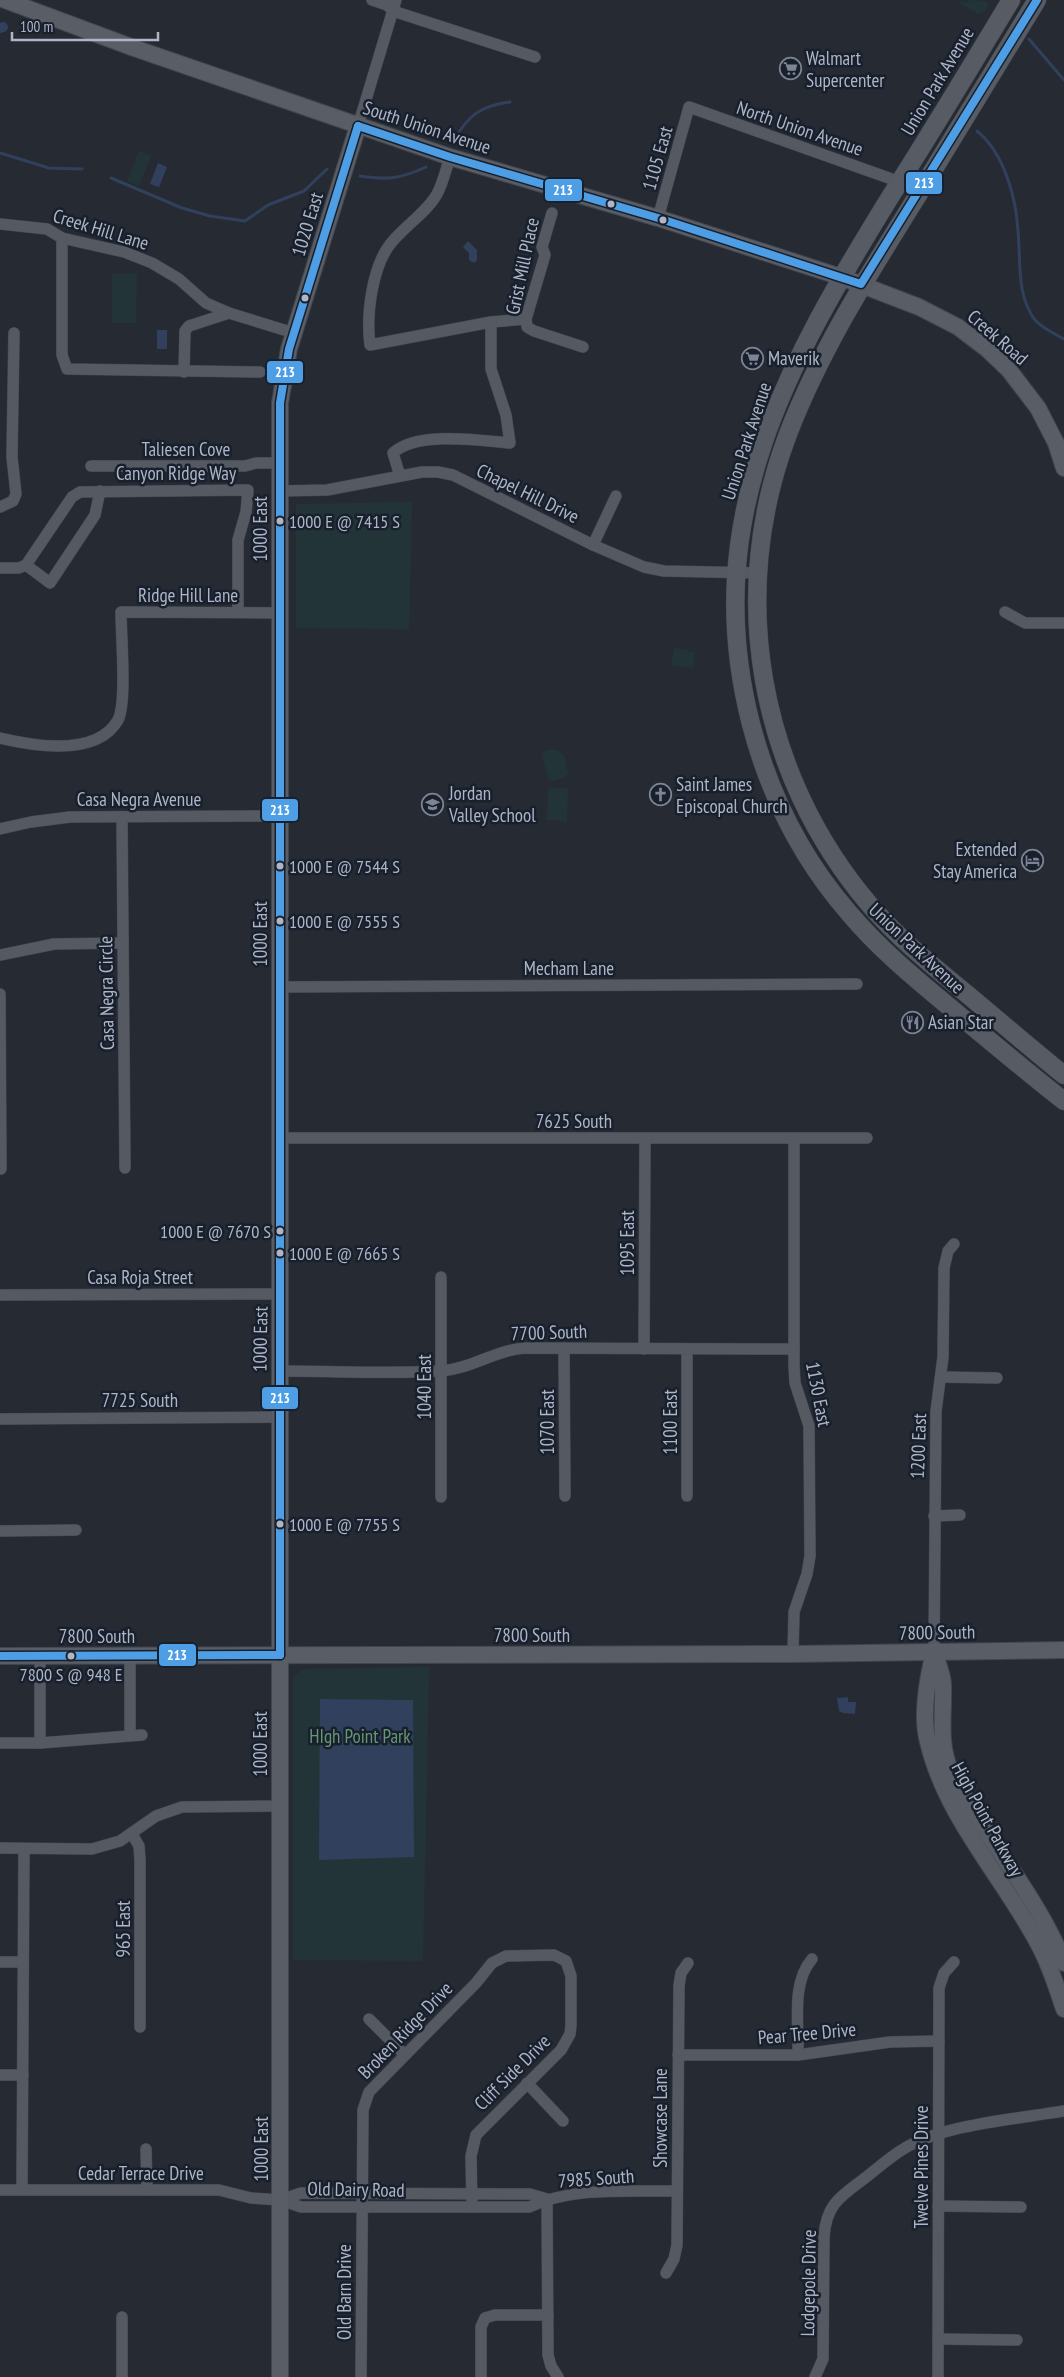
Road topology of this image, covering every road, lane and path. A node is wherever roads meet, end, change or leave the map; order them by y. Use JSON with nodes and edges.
{"nodes":[{"id":1,"x":5,"y":0,"type":"edge"},
{"id":2,"x":372,"y":0,"type":"edge"},
{"id":3,"x":1036,"y":0,"type":"edge"},
{"id":4,"x":394,"y":5,"type":"edge"},
{"id":5,"x":1008,"y":5,"type":"edge"},
{"id":6,"x":535,"y":57,"type":"dead end"},
{"id":7,"x":994,"y":71,"type":"junction"},
{"id":8,"x":689,"y":107,"type":"joint"},
{"id":9,"x":358,"y":126,"type":"junction"},
{"id":10,"x":450,"y":157,"type":"junction"},
{"id":11,"x":900,"y":182,"type":"junction"},
{"id":12,"x":552,"y":213,"type":"dead end"},
{"id":13,"x":658,"y":218,"type":"junction"},
{"id":14,"x":0,"y":224,"type":"edge"},
{"id":15,"x":62,"y":238,"type":"junction"},
{"id":16,"x":841,"y":276,"type":"junction"},
{"id":17,"x":862,"y":284,"type":"junction"},
{"id":18,"x":229,"y":314,"type":"junction"},
{"id":19,"x":526,"y":319,"type":"junction"},
{"id":20,"x":491,"y":322,"type":"junction"},
{"id":21,"x":14,"y":333,"type":"dead end"},
{"id":22,"x":294,"y":333,"type":"junction"},
{"id":23,"x":583,"y":346,"type":"dead end"},
{"id":24,"x":184,"y":372,"type":"junction"},
{"id":25,"x":260,"y":372,"type":"dead end"},
{"id":26,"x":280,"y":462,"type":"junction"},
{"id":27,"x":91,"y":466,"type":"dead end"},
{"id":28,"x":1064,"y":468,"type":"edge"},
{"id":29,"x":400,"y":476,"type":"junction"},
{"id":30,"x":100,"y":491,"type":"junction"},
{"id":31,"x":280,"y":491,"type":"junction"},
{"id":32,"x":616,"y":496,"type":"dead end"},
{"id":33,"x":0,"y":507,"type":"edge"},
{"id":34,"x":593,"y":545,"type":"junction"},
{"id":35,"x":26,"y":565,"type":"junction"},
{"id":36,"x":0,"y":568,"type":"edge"},
{"id":37,"x":737,"y":573,"type":"junction"},
{"id":38,"x":758,"y":573,"type":"junction"},
{"id":39,"x":238,"y":612,"type":"junction"},
{"id":40,"x":1005,"y":612,"type":"dead end"},
{"id":41,"x":280,"y":613,"type":"junction"},
{"id":42,"x":1064,"y":624,"type":"edge"},
{"id":43,"x":0,"y":738,"type":"edge"},
{"id":44,"x":122,"y":816,"type":"junction"},
{"id":45,"x":280,"y":816,"type":"junction"},
{"id":46,"x":0,"y":829,"type":"edge"},
{"id":47,"x":123,"y":943,"type":"junction"},
{"id":48,"x":0,"y":955,"type":"edge"},
{"id":49,"x":857,"y":984,"type":"dead end"},
{"id":50,"x":280,"y":987,"type":"junction"},
{"id":51,"x":0,"y":994,"type":"edge"},
{"id":52,"x":1064,"y":1075,"type":"edge"},
{"id":53,"x":1064,"y":1101,"type":"edge"},
{"id":54,"x":281,"y":1138,"type":"junction"},
{"id":55,"x":645,"y":1138,"type":"junction"},
{"id":56,"x":794,"y":1138,"type":"junction"},
{"id":57,"x":866,"y":1138,"type":"dead end"},
{"id":58,"x":125,"y":1168,"type":"dead end"},
{"id":59,"x":1,"y":1169,"type":"edge"},
{"id":60,"x":954,"y":1244,"type":"dead end"},
{"id":61,"x":441,"y":1277,"type":"dead end"},
{"id":62,"x":281,"y":1294,"type":"junction"},
{"id":63,"x":0,"y":1295,"type":"edge"},
{"id":64,"x":564,"y":1348,"type":"junction"},
{"id":65,"x":644,"y":1349,"type":"junction"},
{"id":66,"x":687,"y":1349,"type":"junction"},
{"id":67,"x":794,"y":1349,"type":"junction"},
{"id":68,"x":280,"y":1371,"type":"junction"},
{"id":69,"x":441,"y":1371,"type":"junction"},
{"id":70,"x":941,"y":1377,"type":"junction"},
{"id":71,"x":998,"y":1378,"type":"dead end"},
{"id":72,"x":280,"y":1417,"type":"junction"},
{"id":73,"x":0,"y":1419,"type":"edge"},
{"id":74,"x":565,"y":1496,"type":"dead end"},
{"id":75,"x":687,"y":1496,"type":"dead end"},
{"id":76,"x":441,"y":1497,"type":"dead end"},
{"id":77,"x":934,"y":1516,"type":"junction"},
{"id":78,"x":960,"y":1516,"type":"dead end"},
{"id":79,"x":76,"y":1530,"type":"dead end"},
{"id":80,"x":0,"y":1531,"type":"edge"},
{"id":81,"x":1064,"y":1650,"type":"edge"},
{"id":82,"x":934,"y":1652,"type":"junction"},
{"id":83,"x":792,"y":1654,"type":"junction"},
{"id":84,"x":280,"y":1655,"type":"junction"},
{"id":85,"x":0,"y":1656,"type":"edge"},
{"id":86,"x":40,"y":1656,"type":"junction"},
{"id":87,"x":130,"y":1656,"type":"junction"},
{"id":88,"x":130,"y":1735,"type":"junction"},
{"id":89,"x":142,"y":1735,"type":"dead end"},
{"id":90,"x":0,"y":1743,"type":"edge"},
{"id":91,"x":40,"y":1743,"type":"junction"},
{"id":92,"x":280,"y":1806,"type":"junction"},
{"id":93,"x":132,"y":1834,"type":"junction"},
{"id":94,"x":0,"y":1848,"type":"edge"},
{"id":95,"x":24,"y":1849,"type":"junction"},
{"id":96,"x":812,"y":1959,"type":"dead end"},
{"id":97,"x":566,"y":1961,"type":"joint"},
{"id":98,"x":0,"y":1962,"type":"edge"},
{"id":99,"x":23,"y":1962,"type":"junction"},
{"id":100,"x":954,"y":1962,"type":"dead end"},
{"id":101,"x":688,"y":1963,"type":"dead end"},
{"id":102,"x":1064,"y":1963,"type":"edge"},
{"id":103,"x":1064,"y":2009,"type":"edge"},
{"id":104,"x":369,"y":2018,"type":"dead end"},
{"id":105,"x":140,"y":2027,"type":"dead end"},
{"id":106,"x":939,"y":2041,"type":"junction"},
{"id":107,"x":404,"y":2054,"type":"junction"},
{"id":108,"x":678,"y":2055,"type":"junction"},
{"id":109,"x":798,"y":2055,"type":"junction"},
{"id":110,"x":0,"y":2075,"type":"edge"},
{"id":111,"x":23,"y":2075,"type":"junction"},
{"id":112,"x":527,"y":2083,"type":"junction"},
{"id":113,"x":1064,"y":2111,"type":"edge"},
{"id":114,"x":563,"y":2121,"type":"dead end"},
{"id":115,"x":939,"y":2134,"type":"junction"},
{"id":116,"x":146,"y":2149,"type":"dead end"},
{"id":117,"x":0,"y":2190,"type":"edge"},
{"id":118,"x":22,"y":2190,"type":"junction"},
{"id":119,"x":147,"y":2190,"type":"junction"},
{"id":120,"x":677,"y":2192,"type":"junction"},
{"id":121,"x":363,"y":2193,"type":"junction"},
{"id":122,"x":472,"y":2194,"type":"junction"},
{"id":123,"x":547,"y":2199,"type":"junction"},
{"id":124,"x":281,"y":2200,"type":"junction"},
{"id":125,"x":938,"y":2206,"type":"junction"},
{"id":126,"x":362,"y":2207,"type":"junction"},
{"id":127,"x":472,"y":2207,"type":"junction"},
{"id":128,"x":1021,"y":2207,"type":"dead end"},
{"id":129,"x":666,"y":2273,"type":"dead end"},
{"id":130,"x":548,"y":2315,"type":"junction"},
{"id":131,"x":122,"y":2317,"type":"dead end"},
{"id":132,"x":938,"y":2339,"type":"junction"},
{"id":133,"x":1017,"y":2340,"type":"dead end"},
{"id":134,"x":122,"y":2377,"type":"edge"},
{"id":135,"x":280,"y":2377,"type":"edge"},
{"id":136,"x":362,"y":2377,"type":"edge"},
{"id":137,"x":481,"y":2377,"type":"edge"},
{"id":138,"x":558,"y":2377,"type":"edge"},
{"id":139,"x":815,"y":2377,"type":"edge"},
{"id":140,"x":938,"y":2377,"type":"edge"}],
"edges":[{"from":1,"to":9,"type":"street","name":"South Union Avenue"},
{"from":2,"to":4,"type":"street"},
{"from":3,"to":7,"type":"main road","name":"Union Park Avenue"},
{"from":4,"to":6,"type":"street"},
{"from":4,"to":9,"type":"street"},
{"from":5,"to":7,"type":"main road"},
{"from":5,"to":11,"type":"main road","name":"Union Park Avenue"},
{"from":7,"to":17,"type":"main road","name":"Union Park Avenue"},
{"from":8,"to":11,"type":"street","name":"North Union Avenue"},
{"from":8,"to":13,"type":"street","name":"1105 East"},
{"from":9,"to":10,"type":"street","name":"South Union Avenue"},
{"from":9,"to":22,"type":"street","name":"1020 East"},
{"from":10,"to":13,"type":"street","name":"South Union Avenue"},
{"from":10,"to":20,"type":"street"},
{"from":11,"to":16,"type":"main road","name":"Union Park Avenue"},
{"from":12,"to":19,"type":"street","name":"Grist Mill Place"},
{"from":13,"to":16,"type":"street","name":"South Union Avenue"},
{"from":14,"to":15,"type":"street","name":"Creek Hill Lane"},
{"from":15,"to":18,"type":"street","name":"Creek Hill Lane"},
{"from":15,"to":24,"type":"street"},
{"from":16,"to":17,"type":"street","name":"Creek Road"},
{"from":16,"to":37,"type":"main road","name":"Union Park Avenue"},
{"from":17,"to":28,"type":"street","name":"Creek Road"},
{"from":17,"to":38,"type":"main road","name":"Union Park Avenue"},
{"from":18,"to":22,"type":"street","name":"Creek Hill Lane"},
{"from":18,"to":24,"type":"street"},
{"from":19,"to":20,"type":"street"},
{"from":19,"to":23,"type":"street","name":"Grist Mill Place"},
{"from":20,"to":29,"type":"street"},
{"from":21,"to":33,"type":"street"},
{"from":22,"to":26,"type":"street","name":"1000 East"},
{"from":24,"to":25,"type":"street"},
{"from":26,"to":27,"type":"street","name":"Taliesen Cove"},
{"from":26,"to":31,"type":"street","name":"1000 East"},
{"from":29,"to":31,"type":"street","name":"Chapel Hill Drive"},
{"from":29,"to":34,"type":"street","name":"Chapel Hill Drive"},
{"from":30,"to":35,"type":"street","name":"Canyon Ridge Way"},
{"from":30,"to":35,"type":"street","name":"Canyon Ridge Way"},
{"from":30,"to":39,"type":"street","name":"Canyon Ridge Way"},
{"from":31,"to":41,"type":"street","name":"1000 East"},
{"from":32,"to":34,"type":"street"},
{"from":34,"to":37,"type":"street","name":"Chapel Hill Drive"},
{"from":35,"to":36,"type":"street"},
{"from":37,"to":38,"type":"street","name":"Chapel Hill Drive"},
{"from":37,"to":53,"type":"main road","name":"Union Park Avenue"},
{"from":38,"to":52,"type":"main road","name":"Union Park Avenue"},
{"from":39,"to":41,"type":"street","name":"Ridge Hill Lane"},
{"from":39,"to":43,"type":"street","name":"Ridge Hill Lane"},
{"from":40,"to":42,"type":"street"},
{"from":41,"to":45,"type":"street","name":"1000 East"},
{"from":44,"to":45,"type":"street","name":"Casa Negra Avenue"},
{"from":44,"to":46,"type":"street","name":"Casa Negra Avenue"},
{"from":44,"to":47,"type":"street","name":"Casa Negra Circle"},
{"from":45,"to":50,"type":"street","name":"1000 East"},
{"from":47,"to":48,"type":"street"},
{"from":47,"to":58,"type":"street","name":"Casa Negra Circle"},
{"from":49,"to":50,"type":"street","name":"Mecham Lane"},
{"from":50,"to":54,"type":"street","name":"1000 East"},
{"from":51,"to":59,"type":"street"},
{"from":54,"to":55,"type":"street","name":"7625 South"},
{"from":54,"to":62,"type":"street","name":"1000 East"},
{"from":55,"to":56,"type":"street","name":"7625 South"},
{"from":55,"to":65,"type":"street","name":"1095 East"},
{"from":56,"to":57,"type":"street","name":"7625 South"},
{"from":56,"to":67,"type":"street","name":"1130 East"},
{"from":60,"to":70,"type":"street","name":"1200 East"},
{"from":61,"to":69,"type":"street","name":"1040 East"},
{"from":62,"to":63,"type":"street","name":"Casa Roja Street"},
{"from":62,"to":68,"type":"street","name":"1000 East"},
{"from":64,"to":65,"type":"street","name":"7700 South"},
{"from":64,"to":69,"type":"street","name":"7700 South"},
{"from":64,"to":74,"type":"street","name":"1070 East"},
{"from":65,"to":66,"type":"street","name":"7700 South"},
{"from":66,"to":67,"type":"street","name":"7700 South"},
{"from":66,"to":75,"type":"street","name":"1100 East"},
{"from":67,"to":83,"type":"street","name":"1130 East"},
{"from":68,"to":69,"type":"street","name":"7700 South"},
{"from":68,"to":72,"type":"street","name":"1000 East"},
{"from":69,"to":76,"type":"street","name":"1040 East"},
{"from":70,"to":71,"type":"street"},
{"from":70,"to":77,"type":"street","name":"1200 East"},
{"from":72,"to":73,"type":"street","name":"7725 South"},
{"from":72,"to":84,"type":"street","name":"1000 East"},
{"from":77,"to":78,"type":"street"},
{"from":77,"to":82,"type":"street","name":"1200 East"},
{"from":79,"to":80,"type":"street"},
{"from":81,"to":82,"type":"street","name":"7800 South"},
{"from":82,"to":83,"type":"street","name":"7800 South"},
{"from":82,"to":102,"type":"street","name":"High Point Parkway"},
{"from":82,"to":103,"type":"street","name":"High Point Parkway"},
{"from":83,"to":84,"type":"street","name":"7800 South"},
{"from":84,"to":87,"type":"street","name":"7800 South"},
{"from":84,"to":92,"type":"street","name":"1000 East"},
{"from":85,"to":86,"type":"street","name":"7800 South"},
{"from":86,"to":87,"type":"street","name":"7800 South"},
{"from":86,"to":91,"type":"street"},
{"from":87,"to":88,"type":"street"},
{"from":88,"to":89,"type":"street"},
{"from":88,"to":91,"type":"street"},
{"from":90,"to":91,"type":"street"},
{"from":92,"to":93,"type":"street"},
{"from":92,"to":124,"type":"street","name":"1000 East"},
{"from":93,"to":95,"type":"street"},
{"from":93,"to":105,"type":"street","name":"965 East"},
{"from":94,"to":95,"type":"street"},
{"from":95,"to":99,"type":"street"},
{"from":96,"to":109,"type":"street"},
{"from":97,"to":107,"type":"street","name":"Broken Ridge Drive"},
{"from":97,"to":112,"type":"street","name":"Cliff Side Drive"},
{"from":98,"to":99,"type":"street"},
{"from":99,"to":111,"type":"street"},
{"from":100,"to":106,"type":"street","name":"Twelve Pines Drive"},
{"from":101,"to":108,"type":"street","name":"Showcase Lane"},
{"from":104,"to":107,"type":"street"},
{"from":106,"to":109,"type":"street","name":"Pear Tree Drive"},
{"from":106,"to":115,"type":"street","name":"Twelve Pines Drive"},
{"from":107,"to":121,"type":"street","name":"Broken Ridge Drive"},
{"from":108,"to":109,"type":"street","name":"Pear Tree Drive"},
{"from":108,"to":120,"type":"street","name":"Showcase Lane"},
{"from":110,"to":111,"type":"street"},
{"from":111,"to":118,"type":"street"},
{"from":112,"to":114,"type":"street"},
{"from":112,"to":122,"type":"street","name":"Cliff Side Drive"},
{"from":113,"to":115,"type":"street","name":"Lodgepole Drive"},
{"from":115,"to":125,"type":"street","name":"Twelve Pines Drive"},
{"from":115,"to":139,"type":"street","name":"Lodgepole Drive"},
{"from":116,"to":119,"type":"street"},
{"from":117,"to":118,"type":"street","name":"Cedar Terrace Drive"},
{"from":118,"to":119,"type":"street","name":"Cedar Terrace Drive"},
{"from":119,"to":124,"type":"street","name":"Cedar Terrace Drive"},
{"from":120,"to":123,"type":"street","name":"7985 South"},
{"from":120,"to":129,"type":"street","name":"Showcase Lane"},
{"from":121,"to":122,"type":"street","name":"Old Dairy Road"},
{"from":121,"to":124,"type":"street","name":"Old Dairy Road"},
{"from":121,"to":126,"type":"street","name":"Broken Ridge Drive"},
{"from":122,"to":123,"type":"street","name":"Old Dairy Road"},
{"from":122,"to":127,"type":"street","name":"Cliff Side Drive"},
{"from":123,"to":127,"type":"street","name":"Old Dairy Road"},
{"from":123,"to":130,"type":"street"},
{"from":124,"to":126,"type":"street","name":"Old Dairy Road"},
{"from":124,"to":135,"type":"street","name":"1000 East"},
{"from":125,"to":128,"type":"street"},
{"from":125,"to":132,"type":"street","name":"Twelve Pines Drive"},
{"from":126,"to":127,"type":"street","name":"Old Dairy Road"},
{"from":126,"to":136,"type":"street","name":"Old Barn Drive"},
{"from":130,"to":137,"type":"street"},
{"from":130,"to":138,"type":"street"},
{"from":131,"to":134,"type":"street"},
{"from":132,"to":133,"type":"street"},
{"from":132,"to":140,"type":"street","name":"Twelve Pines Drive"}]}
